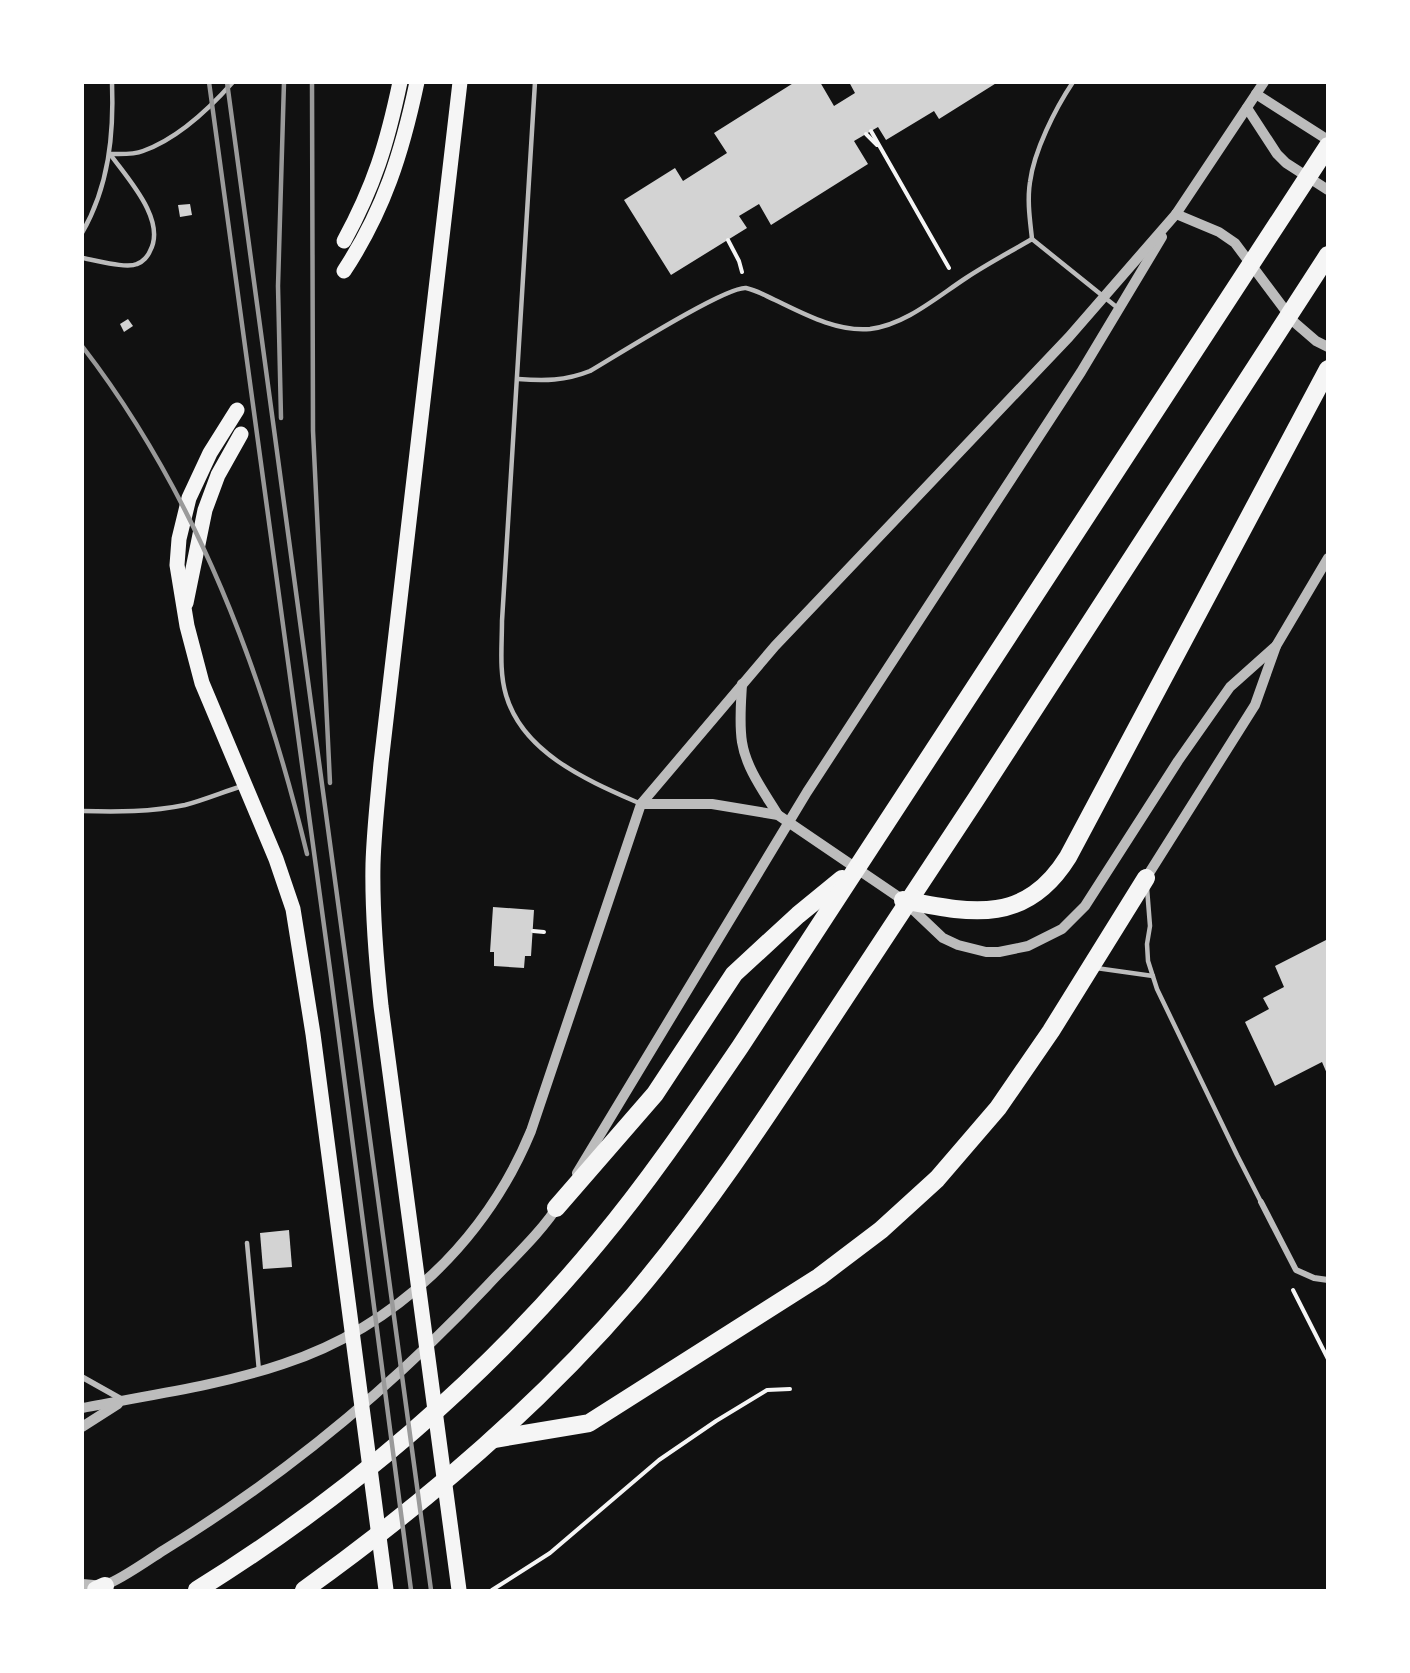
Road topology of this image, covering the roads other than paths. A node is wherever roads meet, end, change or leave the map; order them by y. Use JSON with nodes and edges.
{"nodes":[{"id":1,"x":112,"y":82,"type":"edge"},
{"id":2,"x":232,"y":82,"type":"edge"},
{"id":3,"x":400,"y":82,"type":"edge"},
{"id":4,"x":417,"y":82,"type":"edge"},
{"id":5,"x":535,"y":82,"type":"edge"},
{"id":6,"x":1072,"y":82,"type":"edge"},
{"id":7,"x":1264,"y":82,"type":"edge"},
{"id":8,"x":460,"y":86,"type":"edge"},
{"id":9,"x":1256,"y":94,"type":"junction"},
{"id":10,"x":1247,"y":108,"type":"junction"},
{"id":11,"x":1328,"y":140,"type":"edge"},
{"id":12,"x":1328,"y":146,"type":"edge"},
{"id":13,"x":110,"y":154,"type":"junction"},
{"id":14,"x":1328,"y":190,"type":"edge"},
{"id":15,"x":1176,"y":214,"type":"junction"},
{"id":16,"x":82,"y":233,"type":"edge"},
{"id":17,"x":1032,"y":239,"type":"junction"},
{"id":18,"x":344,"y":241,"type":"dead end"},
{"id":19,"x":1328,"y":255,"type":"edge"},
{"id":20,"x":82,"y":258,"type":"edge"},
{"id":21,"x":344,"y":272,"type":"dead end"},
{"id":22,"x":1104,"y":297,"type":"junction"},
{"id":23,"x":1120,"y":310,"type":"junction"},
{"id":24,"x":1328,"y":347,"type":"edge"},
{"id":25,"x":1328,"y":369,"type":"edge"},
{"id":26,"x":518,"y":379,"type":"junction"},
{"id":27,"x":237,"y":410,"type":"dead end"},
{"id":28,"x":241,"y":434,"type":"dead end"},
{"id":29,"x":1328,"y":558,"type":"edge"},
{"id":30,"x":185,"y":611,"type":"junction"},
{"id":31,"x":1276,"y":646,"type":"junction"},
{"id":32,"x":742,"y":684,"type":"junction"},
{"id":33,"x":245,"y":785,"type":"junction"},
{"id":34,"x":641,"y":804,"type":"junction"},
{"id":35,"x":82,"y":811,"type":"edge"},
{"id":36,"x":778,"y":814,"type":"junction"},
{"id":37,"x":855,"y":869,"type":"junction"},
{"id":38,"x":1146,"y":878,"type":"junction"},
{"id":39,"x":903,"y":900,"type":"junction"},
{"id":40,"x":1090,"y":967,"type":"junction"},
{"id":41,"x":1153,"y":976,"type":"junction"},
{"id":42,"x":1261,"y":1202,"type":"joint"},
{"id":43,"x":556,"y":1208,"type":"junction"},
{"id":44,"x":247,"y":1243,"type":"dead end"},
{"id":45,"x":1328,"y":1280,"type":"edge"},
{"id":46,"x":259,"y":1371,"type":"junction"},
{"id":47,"x":82,"y":1377,"type":"edge"},
{"id":48,"x":123,"y":1400,"type":"junction"},
{"id":49,"x":82,"y":1408,"type":"edge"},
{"id":50,"x":82,"y":1427,"type":"edge"},
{"id":51,"x":494,"y":1439,"type":"junction"},
{"id":52,"x":82,"y":1584,"type":"edge"},
{"id":53,"x":100,"y":1588,"type":"edge"},
{"id":54,"x":197,"y":1590,"type":"edge"},
{"id":55,"x":304,"y":1590,"type":"edge"},
{"id":56,"x":386,"y":1590,"type":"edge"},
{"id":57,"x":459,"y":1590,"type":"edge"}],
"edges":[{"from":1,"to":13,"type":"lane"},
{"from":2,"to":13,"type":"lane"},
{"from":3,"to":18,"type":"main road"},
{"from":4,"to":21,"type":"main road"},
{"from":5,"to":26,"type":"lane"},
{"from":6,"to":17,"type":"lane"},
{"from":7,"to":9,"type":"street"},
{"from":8,"to":57,"type":"main road"},
{"from":9,"to":10,"type":"street"},
{"from":9,"to":11,"type":"street"},
{"from":10,"to":14,"type":"street"},
{"from":10,"to":15,"type":"street"},
{"from":12,"to":37,"type":"highway"},
{"from":13,"to":16,"type":"lane"},
{"from":13,"to":20,"type":"lane"},
{"from":15,"to":22,"type":"street"},
{"from":15,"to":23,"type":"street"},
{"from":15,"to":24,"type":"street"},
{"from":17,"to":22,"type":"lane"},
{"from":17,"to":26,"type":"lane"},
{"from":19,"to":51,"type":"highway"},
{"from":22,"to":23,"type":"lane"},
{"from":22,"to":32,"type":"street"},
{"from":23,"to":43,"type":"street"},
{"from":25,"to":39,"type":"highway"},
{"from":26,"to":34,"type":"lane"},
{"from":27,"to":30,"type":"main road"},
{"from":28,"to":30,"type":"main road"},
{"from":29,"to":31,"type":"street"},
{"from":30,"to":33,"type":"main road"},
{"from":31,"to":38,"type":"street"},
{"from":31,"to":39,"type":"street"},
{"from":32,"to":34,"type":"street"},
{"from":32,"to":36,"type":"street"},
{"from":33,"to":35,"type":"lane"},
{"from":33,"to":56,"type":"main road"},
{"from":34,"to":36,"type":"street"},
{"from":34,"to":46,"type":"street"},
{"from":36,"to":39,"type":"street"},
{"from":37,"to":43,"type":"highway"},
{"from":37,"to":54,"type":"highway"},
{"from":38,"to":40,"type":"highway"},
{"from":38,"to":41,"type":"lane"},
{"from":40,"to":41,"type":"lane"},
{"from":40,"to":51,"type":"highway"},
{"from":41,"to":42,"type":"lane"},
{"from":42,"to":45,"type":"street"},
{"from":43,"to":53,"type":"street"},
{"from":44,"to":46,"type":"lane"},
{"from":46,"to":48,"type":"street"},
{"from":47,"to":48,"type":"street"},
{"from":48,"to":49,"type":"street"},
{"from":48,"to":50,"type":"street"},
{"from":51,"to":55,"type":"highway"},
{"from":52,"to":53,"type":"street"}]}
